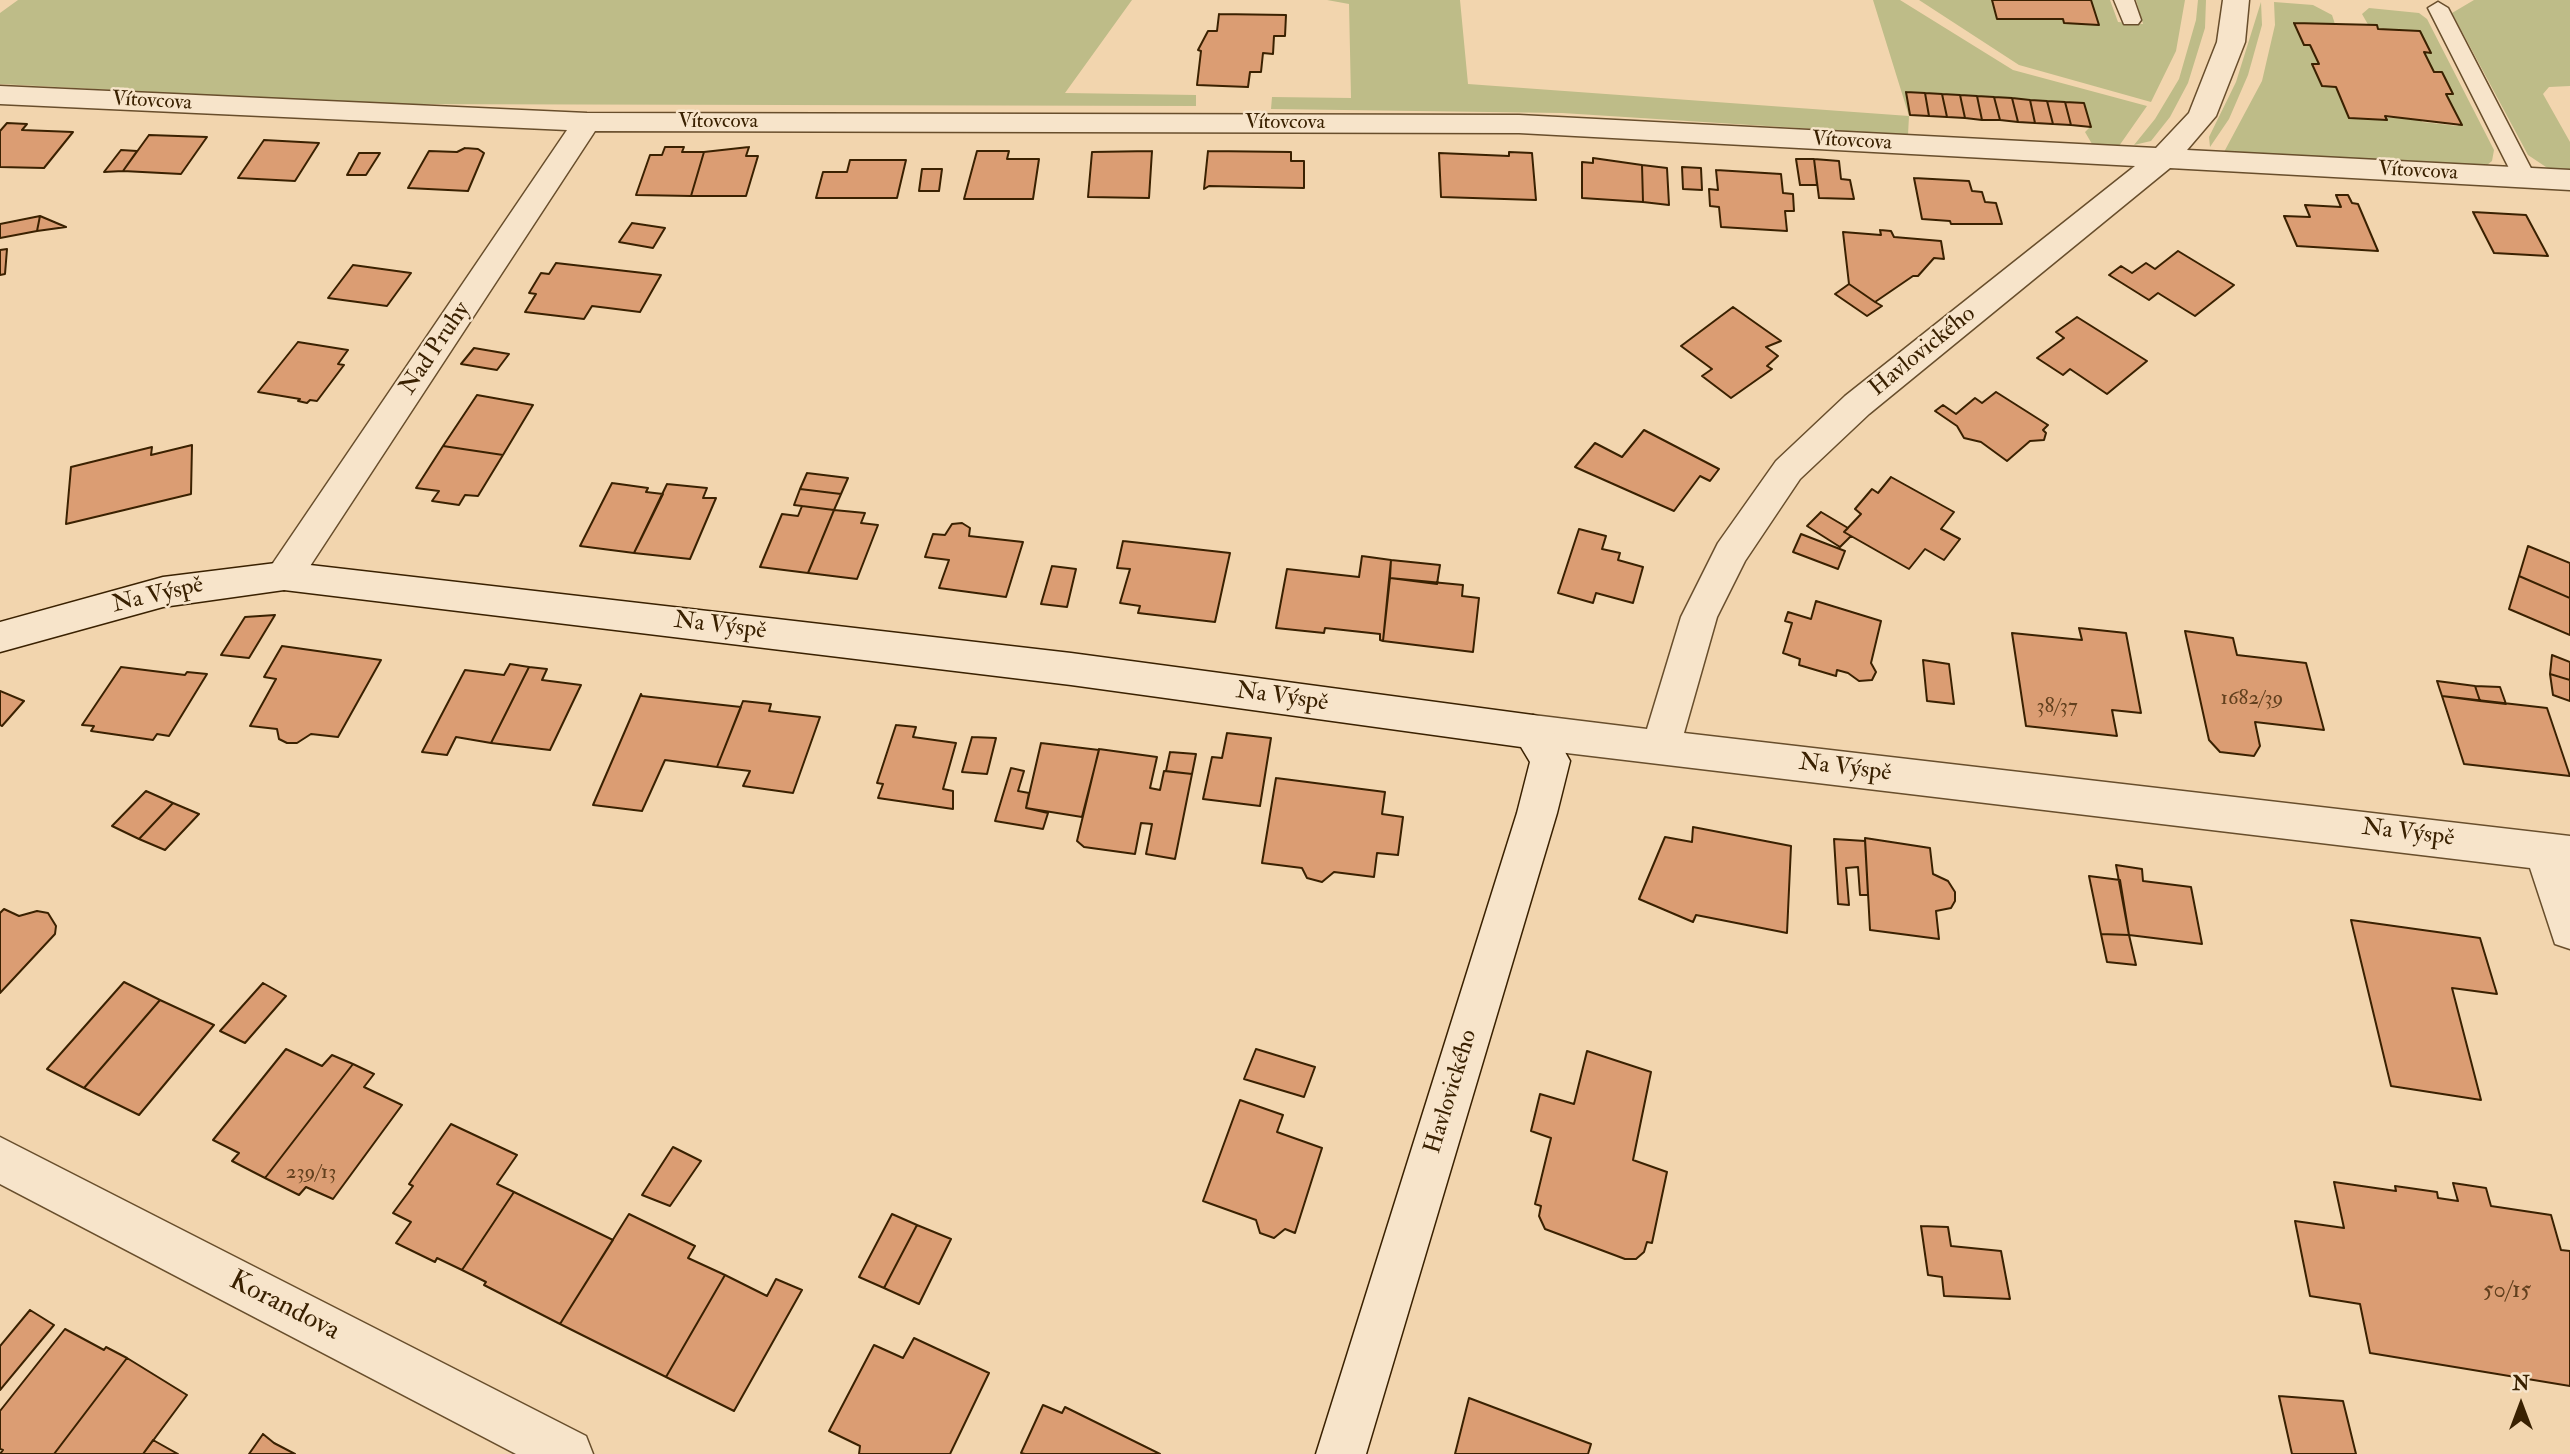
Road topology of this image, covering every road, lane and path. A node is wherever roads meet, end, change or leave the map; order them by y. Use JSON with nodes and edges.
{"nodes":[{"id":1,"x":2124,"y":0,"type":"edge"},
{"id":2,"x":2236,"y":0,"type":"edge"},
{"id":3,"x":2438,"y":8,"type":"dead end"},
{"id":4,"x":2131,"y":19,"type":"dead end"},
{"id":5,"x":0,"y":95,"type":"edge"},
{"id":6,"x":587,"y":122,"type":"junction"},
{"id":7,"x":2164,"y":159,"type":"junction"},
{"id":8,"x":2525,"y":178,"type":"junction"},
{"id":9,"x":2570,"y":180,"type":"edge"},
{"id":10,"x":284,"y":576,"type":"junction"},
{"id":11,"x":0,"y":637,"type":"edge"},
{"id":12,"x":1533,"y":732,"type":"junction"},
{"id":13,"x":1661,"y":747,"type":"junction"},
{"id":14,"x":2557,"y":852,"type":"edge"},
{"id":15,"x":2570,"y":930,"type":"edge"},
{"id":16,"x":0,"y":1160,"type":"edge"},
{"id":17,"x":568,"y":1454,"type":"edge"},
{"id":18,"x":1341,"y":1454,"type":"edge"}],
"edges":[{"from":1,"to":4,"type":"lane"},
{"from":2,"to":7,"type":"street","name":"Havlovického"},
{"from":3,"to":8,"type":"lane"},
{"from":5,"to":6,"type":"street","name":"Vítovcova"},
{"from":6,"to":7,"type":"street","name":"Vítovcova"},
{"from":6,"to":10,"type":"street","name":"Nad Pruhy"},
{"from":7,"to":8,"type":"street","name":"Vítovcova"},
{"from":7,"to":13,"type":"street","name":"Havlovického"},
{"from":8,"to":9,"type":"street","name":"Vítovcova"},
{"from":10,"to":11,"type":"street","name":"Na Výspě"},
{"from":10,"to":12,"type":"street","name":"Na Výspě"},
{"from":12,"to":13,"type":"street","name":"Na Výspě"},
{"from":12,"to":18,"type":"street","name":"Havlovického"},
{"from":13,"to":14,"type":"street","name":"Na Výspě"},
{"from":14,"to":15,"type":"street"},
{"from":16,"to":17,"type":"street","name":"Korandova"}]}
